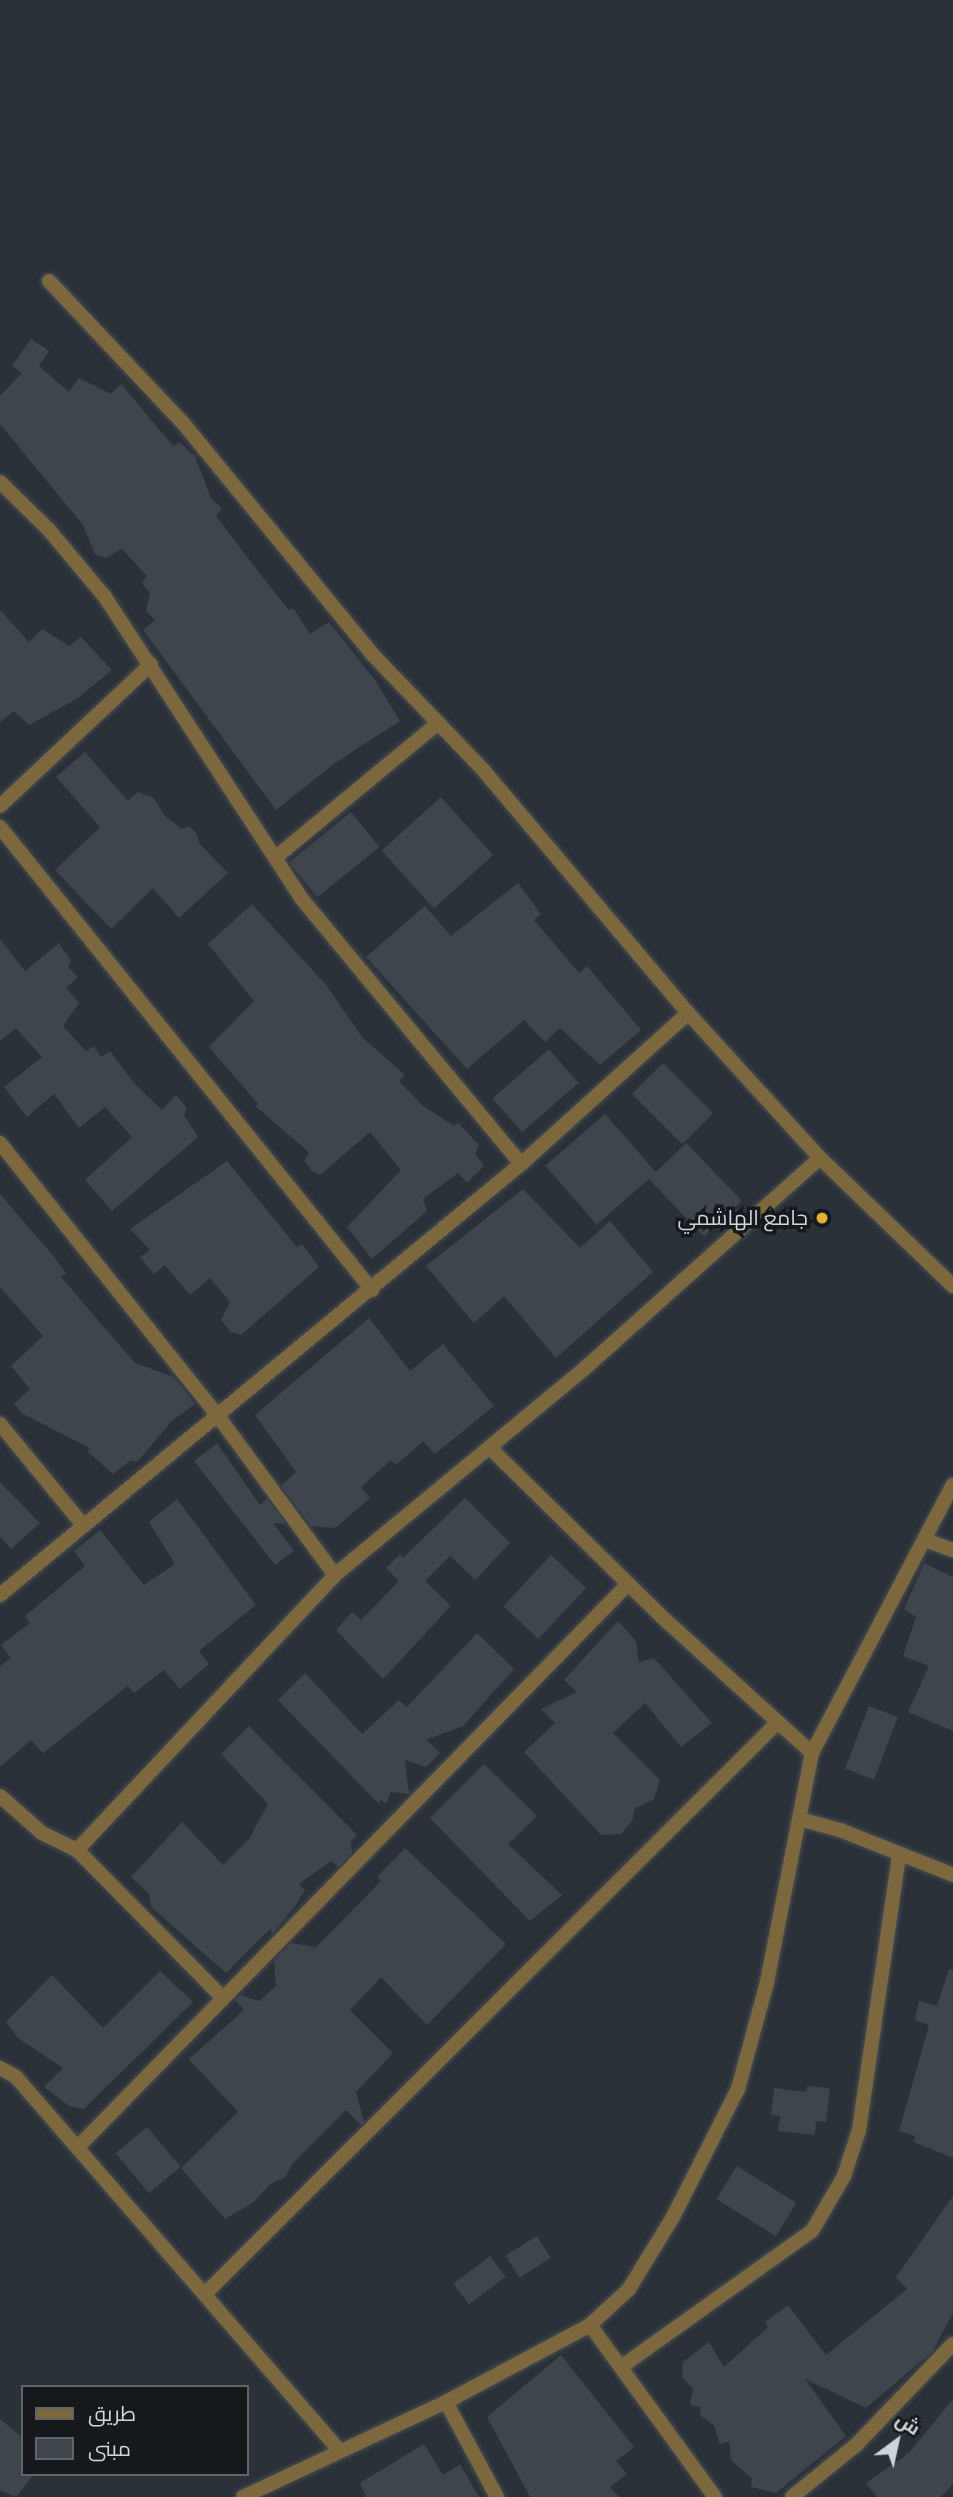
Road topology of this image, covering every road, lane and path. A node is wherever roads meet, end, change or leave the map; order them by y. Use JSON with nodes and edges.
{"nodes":[{"id":1,"x":49,"y":281,"type":"dead end"},
{"id":2,"x":0,"y":482,"type":"edge"},
{"id":3,"x":151,"y":664,"type":"junction"},
{"id":4,"x":438,"y":723,"type":"junction"},
{"id":5,"x":0,"y":806,"type":"edge"},
{"id":6,"x":0,"y":827,"type":"edge"},
{"id":7,"x":275,"y":858,"type":"junction"},
{"id":8,"x":688,"y":1013,"type":"junction"},
{"id":9,"x":0,"y":1143,"type":"edge"},
{"id":10,"x":820,"y":1158,"type":"junction"},
{"id":11,"x":521,"y":1164,"type":"junction"},
{"id":12,"x":953,"y":1286,"type":"edge"},
{"id":13,"x":372,"y":1290,"type":"junction"},
{"id":14,"x":218,"y":1416,"type":"junction"},
{"id":15,"x":0,"y":1424,"type":"edge"},
{"id":16,"x":489,"y":1448,"type":"junction"},
{"id":17,"x":953,"y":1485,"type":"edge"},
{"id":18,"x":83,"y":1525,"type":"junction"},
{"id":19,"x":925,"y":1540,"type":"junction"},
{"id":20,"x":953,"y":1550,"type":"edge"},
{"id":21,"x":335,"y":1576,"type":"junction"},
{"id":22,"x":628,"y":1584,"type":"junction"},
{"id":23,"x":0,"y":1594,"type":"edge"},
{"id":24,"x":778,"y":1722,"type":"junction"},
{"id":25,"x":812,"y":1753,"type":"junction"},
{"id":26,"x":0,"y":1796,"type":"edge"},
{"id":27,"x":800,"y":1819,"type":"junction"},
{"id":28,"x":77,"y":1850,"type":"junction"},
{"id":29,"x":899,"y":1855,"type":"junction"},
{"id":30,"x":953,"y":1875,"type":"edge"},
{"id":31,"x":221,"y":1996,"type":"junction"},
{"id":32,"x":0,"y":2068,"type":"edge"},
{"id":33,"x":78,"y":2147,"type":"junction"},
{"id":34,"x":206,"y":2292,"type":"junction"},
{"id":35,"x":590,"y":2325,"type":"junction"},
{"id":36,"x":953,"y":2344,"type":"edge"},
{"id":37,"x":621,"y":2367,"type":"junction"},
{"id":38,"x":446,"y":2402,"type":"junction"},
{"id":39,"x":338,"y":2449,"type":"junction"},
{"id":40,"x":269,"y":2491,"type":"edge"},
{"id":41,"x":243,"y":2497,"type":"edge"},
{"id":42,"x":497,"y":2497,"type":"edge"},
{"id":43,"x":715,"y":2497,"type":"edge"},
{"id":44,"x":792,"y":2497,"type":"edge"}],
"edges":[{"from":1,"to":4,"type":"street"},
{"from":2,"to":3,"type":"street"},
{"from":3,"to":5,"type":"street"},
{"from":3,"to":7,"type":"street"},
{"from":4,"to":7,"type":"street"},
{"from":4,"to":8,"type":"street"},
{"from":6,"to":13,"type":"street"},
{"from":7,"to":11,"type":"street"},
{"from":8,"to":10,"type":"street"},
{"from":8,"to":11,"type":"street"},
{"from":9,"to":14,"type":"street"},
{"from":10,"to":12,"type":"street"},
{"from":10,"to":16,"type":"street"},
{"from":11,"to":13,"type":"street"},
{"from":13,"to":14,"type":"street"},
{"from":14,"to":18,"type":"street"},
{"from":14,"to":21,"type":"street"},
{"from":15,"to":18,"type":"street"},
{"from":16,"to":21,"type":"street"},
{"from":16,"to":22,"type":"street"},
{"from":17,"to":19,"type":"street"},
{"from":18,"to":23,"type":"street"},
{"from":19,"to":20,"type":"street"},
{"from":19,"to":25,"type":"street"},
{"from":21,"to":28,"type":"street"},
{"from":22,"to":24,"type":"street"},
{"from":22,"to":31,"type":"street"},
{"from":24,"to":25,"type":"street"},
{"from":24,"to":34,"type":"street"},
{"from":25,"to":27,"type":"street"},
{"from":26,"to":28,"type":"street"},
{"from":27,"to":29,"type":"street"},
{"from":27,"to":35,"type":"street"},
{"from":28,"to":31,"type":"street"},
{"from":29,"to":30,"type":"street"},
{"from":29,"to":37,"type":"street"},
{"from":31,"to":33,"type":"street"},
{"from":32,"to":33,"type":"street"},
{"from":33,"to":34,"type":"street"},
{"from":34,"to":39,"type":"street"},
{"from":35,"to":37,"type":"street"},
{"from":35,"to":38,"type":"street"},
{"from":36,"to":44,"type":"street"},
{"from":37,"to":43,"type":"street"},
{"from":38,"to":39,"type":"street"},
{"from":38,"to":42,"type":"street"},
{"from":39,"to":40,"type":"street"},
{"from":40,"to":41,"type":"street"}]}
